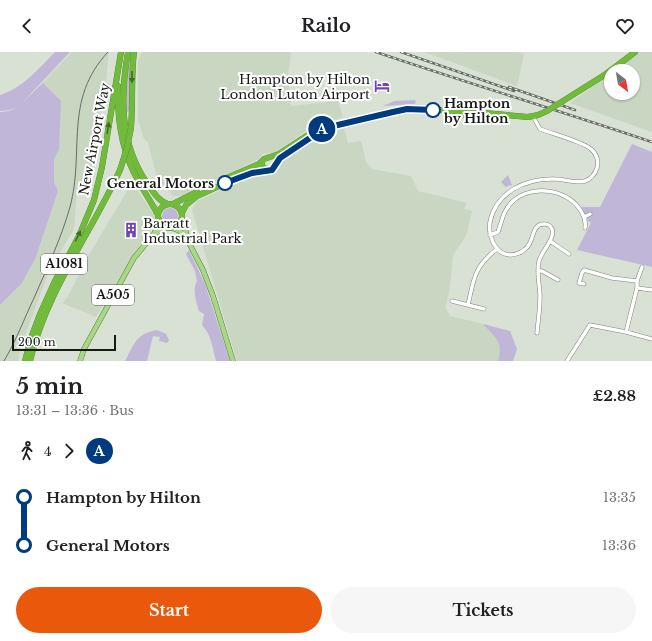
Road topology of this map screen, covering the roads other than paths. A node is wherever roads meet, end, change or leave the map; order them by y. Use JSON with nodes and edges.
{"nodes":[{"id":1,"x":121,"y":52,"type":"edge"},
{"id":2,"x":128,"y":52,"type":"edge"},
{"id":3,"x":134,"y":52,"type":"edge"},
{"id":4,"x":635,"y":52,"type":"edge"},
{"id":5,"x":118,"y":75,"type":"junction"},
{"id":6,"x":547,"y":111,"type":"junction"},
{"id":7,"x":457,"y":112,"type":"junction"},
{"id":8,"x":535,"y":120,"type":"junction"},
{"id":9,"x":315,"y":132,"type":"junction"},
{"id":10,"x":271,"y":157,"type":"junction"},
{"id":11,"x":262,"y":162,"type":"junction"},
{"id":12,"x":276,"y":164,"type":"junction"},
{"id":13,"x":267,"y":170,"type":"junction"},
{"id":14,"x":170,"y":204,"type":"junction"},
{"id":15,"x":590,"y":214,"type":"dead end"},
{"id":16,"x":182,"y":215,"type":"junction"},
{"id":17,"x":158,"y":217,"type":"junction"},
{"id":18,"x":584,"y":217,"type":"junction"},
{"id":19,"x":170,"y":228,"type":"junction"},
{"id":20,"x":585,"y":228,"type":"dead end"},
{"id":21,"x":154,"y":234,"type":"junction"},
{"id":22,"x":490,"y":235,"type":"junction"},
{"id":23,"x":188,"y":241,"type":"junction"},
{"id":24,"x":550,"y":241,"type":"junction"},
{"id":25,"x":497,"y":249,"type":"junction"},
{"id":26,"x":569,"y":254,"type":"dead end"},
{"id":27,"x":642,"y":267,"type":"dead end"},
{"id":28,"x":538,"y":271,"type":"junction"},
{"id":29,"x":558,"y":280,"type":"dead end"},
{"id":30,"x":637,"y":281,"type":"junction"},
{"id":31,"x":584,"y":284,"type":"dead end"},
{"id":32,"x":637,"y":288,"type":"junction"},
{"id":33,"x":652,"y":290,"type":"edge"},
{"id":34,"x":452,"y":301,"type":"dead end"},
{"id":35,"x":468,"y":305,"type":"junction"},
{"id":36,"x":484,"y":309,"type":"dead end"},
{"id":37,"x":626,"y":332,"type":"junction"},
{"id":38,"x":537,"y":333,"type":"dead end"},
{"id":39,"x":652,"y":339,"type":"edge"},
{"id":40,"x":24,"y":361,"type":"edge"},
{"id":41,"x":30,"y":361,"type":"edge"},
{"id":42,"x":80,"y":361,"type":"edge"},
{"id":43,"x":233,"y":361,"type":"edge"},
{"id":44,"x":567,"y":361,"type":"edge"}],
"edges":[{"from":1,"to":5,"type":"highway","name":"New Airport Way","number":"A1081"},
{"from":2,"to":14,"type":"highway","name":"New Airport Way"},
{"from":3,"to":41,"type":"highway","name":"New Airport Way","number":"A1081","one_way":true,"bridge":true},
{"from":4,"to":6,"type":"highway","bridge":true},
{"from":5,"to":17,"type":"highway","name":"New Airport Way","number":"A1081"},
{"from":40,"to":5,"type":"highway","name":"New Airport Way","number":"A1081","one_way":true},
{"from":6,"to":7,"type":"highway"},
{"from":6,"to":8,"type":"highway"},
{"from":7,"to":8,"type":"highway"},
{"from":7,"to":9,"type":"highway"},
{"from":8,"to":22,"type":"street"},
{"from":9,"to":10,"type":"highway"},
{"from":9,"to":12,"type":"highway"},
{"from":10,"to":11,"type":"highway"},
{"from":10,"to":12,"type":"highway"},
{"from":11,"to":13,"type":"highway"},
{"from":11,"to":14,"type":"highway"},
{"from":12,"to":13,"type":"highway"},
{"from":13,"to":16,"type":"highway"},
{"from":14,"to":16,"type":"highway"},
{"from":14,"to":17,"type":"highway"},
{"from":15,"to":18,"type":"street"},
{"from":16,"to":19,"type":"highway"},
{"from":16,"to":23,"type":"main road"},
{"from":17,"to":19,"type":"highway"},
{"from":17,"to":21,"type":"main road","number":"A505"},
{"from":18,"to":20,"type":"street"},
{"from":18,"to":22,"type":"street"},
{"from":19,"to":21,"type":"main road","number":"A505"},
{"from":19,"to":23,"type":"main road"},
{"from":21,"to":42,"type":"main road","number":"A505"},
{"from":22,"to":25,"type":"street"},
{"from":23,"to":43,"type":"main road"},
{"from":24,"to":25,"type":"street"},
{"from":24,"to":26,"type":"street"},
{"from":24,"to":28,"type":"street"},
{"from":25,"to":35,"type":"street"},
{"from":27,"to":30,"type":"street"},
{"from":28,"to":29,"type":"street"},
{"from":28,"to":38,"type":"street"},
{"from":30,"to":31,"type":"street"},
{"from":30,"to":32,"type":"street"},
{"from":32,"to":33,"type":"street"},
{"from":32,"to":37,"type":"street"},
{"from":34,"to":35,"type":"street"},
{"from":35,"to":36,"type":"street"},
{"from":37,"to":39,"type":"street"},
{"from":37,"to":44,"type":"street"}]}
